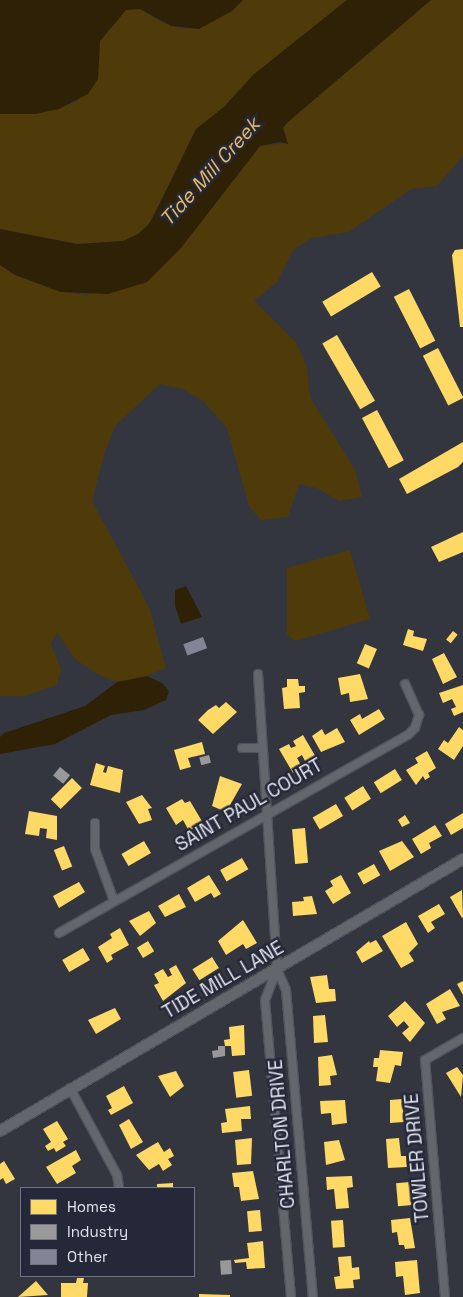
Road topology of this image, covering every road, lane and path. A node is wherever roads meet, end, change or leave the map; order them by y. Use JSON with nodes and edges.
{"nodes":[{"id":1,"x":258,"y":674,"type":"dead end"},
{"id":2,"x":405,"y":684,"type":"dead end"},
{"id":3,"x":242,"y":748,"type":"dead end"},
{"id":4,"x":261,"y":748,"type":"junction"},
{"id":5,"x":268,"y":811,"type":"junction"},
{"id":6,"x":95,"y":822,"type":"dead end"},
{"id":7,"x":463,"y":860,"type":"edge"},
{"id":8,"x":114,"y":901,"type":"junction"},
{"id":9,"x":59,"y":933,"type":"dead end"},
{"id":10,"x":277,"y":969,"type":"junction"},
{"id":11,"x":463,"y":1038,"type":"edge"},
{"id":12,"x":70,"y":1088,"type":"junction"},
{"id":13,"x":0,"y":1131,"type":"edge"},
{"id":14,"x":119,"y":1187,"type":"edge"},
{"id":15,"x":291,"y":1297,"type":"edge"},
{"id":16,"x":313,"y":1297,"type":"edge"},
{"id":17,"x":445,"y":1297,"type":"edge"}],
"edges":[{"from":1,"to":4,"type":"street","name":"CHARLTON DRIVE"},
{"from":2,"to":5,"type":"street","name":"SAINT PAUL COURT"},
{"from":3,"to":4,"type":"street"},
{"from":4,"to":5,"type":"street","name":"CHARLTON DRIVE"},
{"from":5,"to":8,"type":"street","name":"SAINT PAUL COURT"},
{"from":5,"to":10,"type":"street","name":"CHARLTON DRIVE"},
{"from":6,"to":8,"type":"street"},
{"from":7,"to":10,"type":"street","name":"TIDE MILL LANE"},
{"from":8,"to":9,"type":"street","name":"SAINT PAUL COURT"},
{"from":10,"to":12,"type":"street","name":"TIDE MILL LANE"},
{"from":10,"to":15,"type":"street","name":"CHARLTON DRIVE"},
{"from":10,"to":16,"type":"street","name":"CHARLTON DRIVE"},
{"from":11,"to":17,"type":"street","name":"TOWLER DRIVE"},
{"from":12,"to":13,"type":"street","name":"TIDE MILL LANE"},
{"from":12,"to":14,"type":"street"}]}
